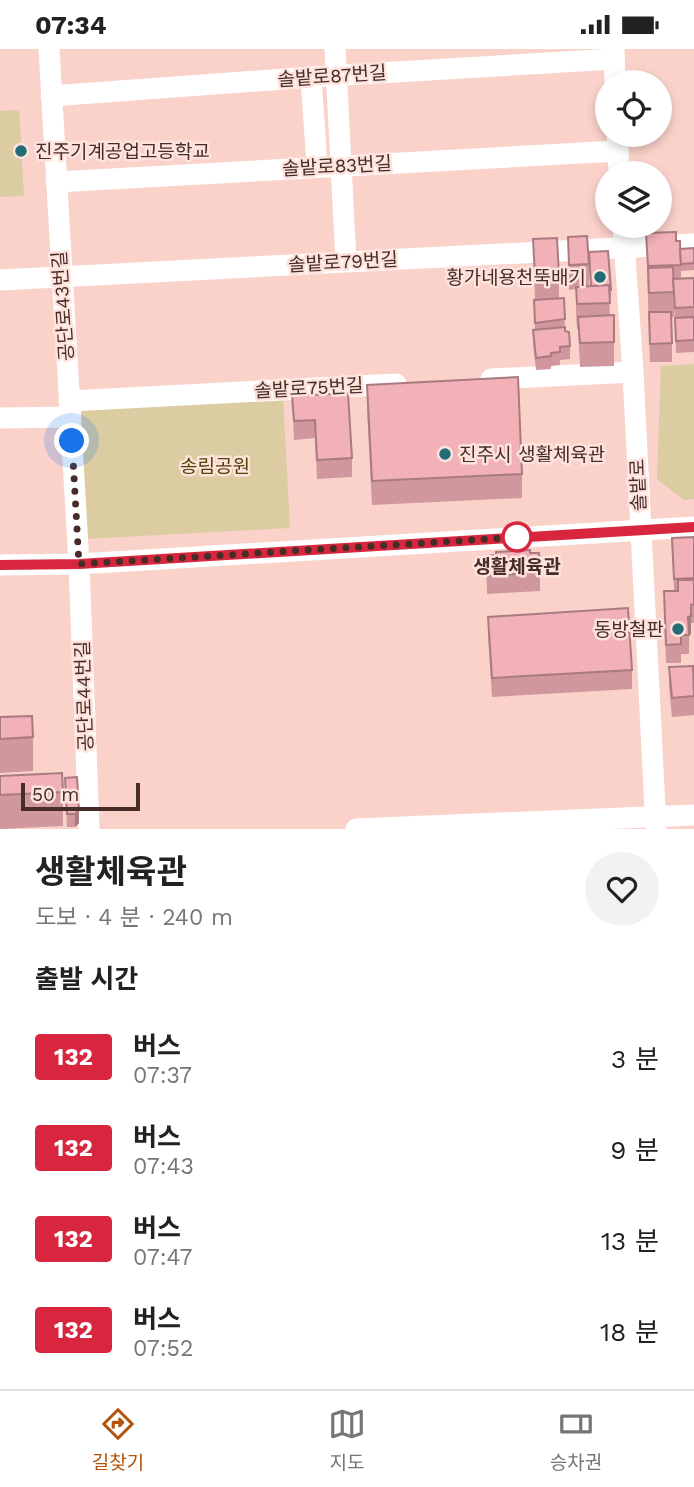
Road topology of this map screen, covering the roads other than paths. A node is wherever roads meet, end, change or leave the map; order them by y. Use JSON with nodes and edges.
{"nodes":[{"id":1,"x":48,"y":49,"type":"edge"},
{"id":2,"x":335,"y":49,"type":"edge"},
{"id":3,"x":614,"y":54,"type":"edge"},
{"id":4,"x":337,"y":75,"type":"junction"},
{"id":5,"x":311,"y":77,"type":"junction"},
{"id":6,"x":51,"y":96,"type":"junction"},
{"id":7,"x":595,"y":145,"type":"edge"},
{"id":8,"x":341,"y":165,"type":"junction"},
{"id":9,"x":317,"y":166,"type":"junction"},
{"id":10,"x":56,"y":183,"type":"junction"},
{"id":11,"x":624,"y":238,"type":"edge"},
{"id":12,"x":694,"y":244,"type":"edge"},
{"id":13,"x":625,"y":248,"type":"junction"},
{"id":14,"x":346,"y":261,"type":"junction"},
{"id":15,"x":61,"y":277,"type":"junction"},
{"id":16,"x":0,"y":280,"type":"edge"},
{"id":17,"x":633,"y":372,"type":"junction"},
{"id":18,"x":469,"y":380,"type":"edge"},
{"id":19,"x":414,"y":383,"type":"edge"},
{"id":20,"x":70,"y":409,"type":"junction"},
{"id":21,"x":0,"y":418,"type":"edge"},
{"id":22,"x":694,"y":527,"type":"edge"},
{"id":23,"x":640,"y":531,"type":"junction"},
{"id":24,"x":79,"y":564,"type":"junction"},
{"id":25,"x":0,"y":565,"type":"edge"},
{"id":26,"x":87,"y":784,"type":"junction"},
{"id":27,"x":62,"y":785,"type":"edge"},
{"id":28,"x":694,"y":815,"type":"edge"},
{"id":29,"x":656,"y":823,"type":"edge"},
{"id":30,"x":89,"y":829,"type":"edge"},
{"id":31,"x":356,"y":829,"type":"edge"}],
"edges":[{"from":1,"to":6,"type":"street","name":"공단로43번길"},
{"from":2,"to":4,"type":"street"},
{"from":3,"to":4,"type":"street","name":"솔밭로87번길"},
{"from":4,"to":5,"type":"street","name":"솔밭로87번길"},
{"from":4,"to":8,"type":"street"},
{"from":5,"to":6,"type":"street","name":"솔밭로87번길"},
{"from":5,"to":9,"type":"street"},
{"from":6,"to":10,"type":"street","name":"공단로43번길"},
{"from":7,"to":8,"type":"street","name":"솔밭로83번길"},
{"from":8,"to":9,"type":"street","name":"솔밭로83번길"},
{"from":8,"to":14,"type":"street"},
{"from":9,"to":10,"type":"street","name":"솔밭로83번길"},
{"from":10,"to":15,"type":"street","name":"공단로43번길"},
{"from":11,"to":13,"type":"street","name":"솔밭로"},
{"from":12,"to":13,"type":"street","name":"솔밭로79번길"},
{"from":13,"to":14,"type":"street","name":"솔밭로79번길"},
{"from":13,"to":17,"type":"street","name":"솔밭로"},
{"from":14,"to":15,"type":"street","name":"솔밭로79번길"},
{"from":15,"to":16,"type":"street","name":"솔밭로79번길"},
{"from":15,"to":20,"type":"street","name":"공단로43번길"},
{"from":17,"to":18,"type":"street"},
{"from":17,"to":23,"type":"street","name":"솔밭로"},
{"from":19,"to":20,"type":"street","name":"솔밭로75번길"},
{"from":20,"to":21,"type":"street","name":"솔밭로75번길"},
{"from":20,"to":24,"type":"street","name":"공단로43번길"},
{"from":22,"to":23,"type":"street"},
{"from":23,"to":24,"type":"street"},
{"from":23,"to":29,"type":"street","name":"솔밭로"},
{"from":24,"to":25,"type":"street"},
{"from":24,"to":26,"type":"street","name":"공단로44번길"},
{"from":26,"to":27,"type":"street"},
{"from":26,"to":30,"type":"street","name":"공단로44번길"},
{"from":28,"to":29,"type":"street"},
{"from":29,"to":31,"type":"street"}]}
